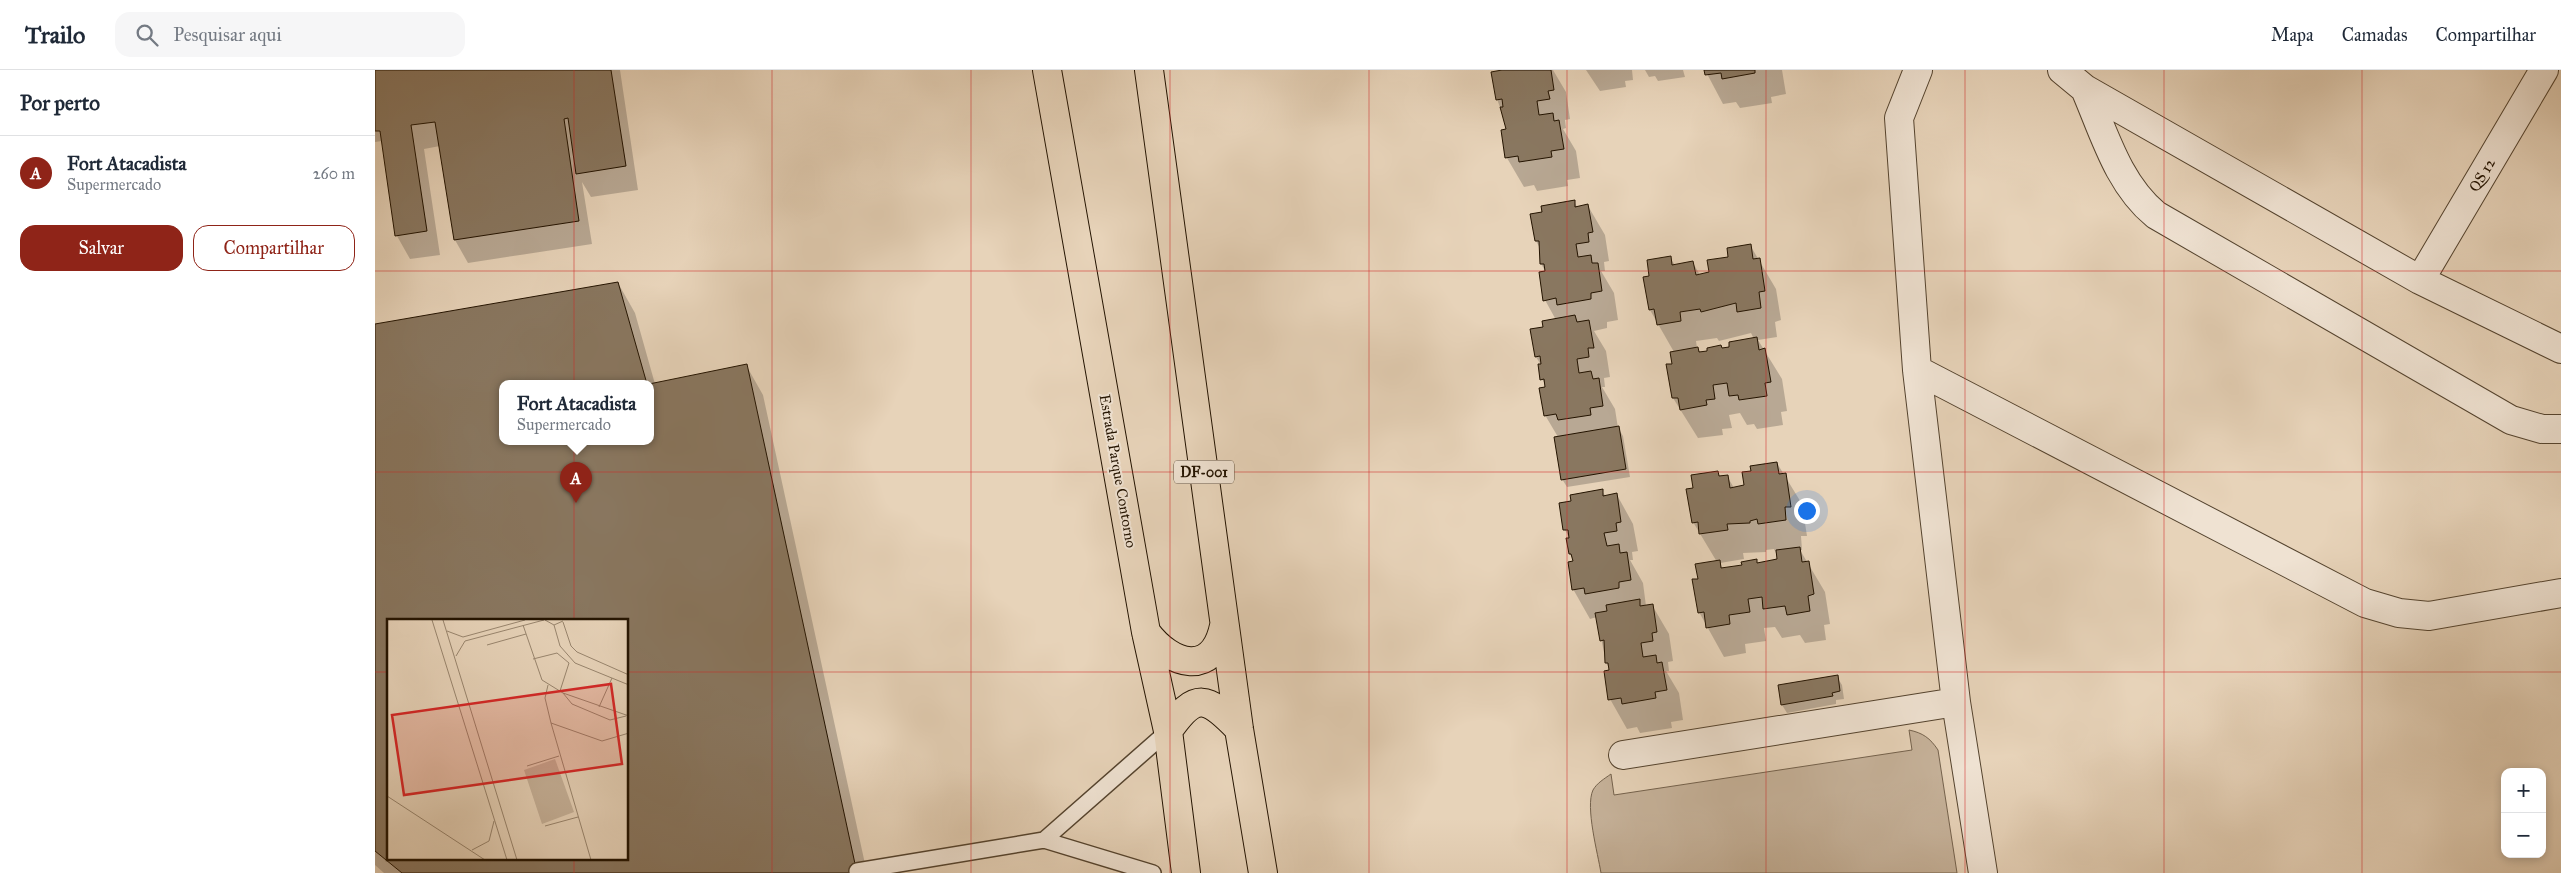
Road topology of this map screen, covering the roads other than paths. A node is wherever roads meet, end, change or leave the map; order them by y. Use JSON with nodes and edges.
{"nodes":[{"id":1,"x":1047,"y":70,"type":"edge"},
{"id":2,"x":1149,"y":70,"type":"edge"},
{"id":3,"x":1918,"y":70,"type":"edge"},
{"id":4,"x":2062,"y":70,"type":"edge"},
{"id":5,"x":2544,"y":70,"type":"edge"},
{"id":6,"x":2085,"y":89,"type":"junction"},
{"id":7,"x":2420,"y":280,"type":"junction"},
{"id":8,"x":2561,"y":349,"type":"edge"},
{"id":9,"x":1917,"y":370,"type":"junction"},
{"id":10,"x":2561,"y":429,"type":"edge"},
{"id":11,"x":2561,"y":594,"type":"edge"},
{"id":12,"x":1224,"y":626,"type":"junction"},
{"id":13,"x":1146,"y":632,"type":"junction"},
{"id":14,"x":1956,"y":702,"type":"junction"},
{"id":15,"x":1239,"y":728,"type":"junction"},
{"id":16,"x":1167,"y":731,"type":"junction"},
{"id":17,"x":1623,"y":755,"type":"dead end"},
{"id":18,"x":1044,"y":840,"type":"junction"},
{"id":19,"x":857,"y":871,"type":"dead end"},
{"id":20,"x":1153,"y":873,"type":"edge"},
{"id":21,"x":1186,"y":873,"type":"edge"},
{"id":22,"x":1263,"y":873,"type":"edge"},
{"id":23,"x":1983,"y":873,"type":"edge"}],
"edges":[{"from":1,"to":13,"type":"highway","name":"Estrada Parque Contorno"},
{"from":2,"to":12,"type":"highway","number":"DF-001"},
{"from":3,"to":9,"type":"street"},
{"from":4,"to":6,"type":"street"},
{"from":5,"to":7,"type":"street","name":"QS 12"},
{"from":6,"to":7,"type":"street"},
{"from":6,"to":10,"type":"street"},
{"from":7,"to":8,"type":"street"},
{"from":9,"to":11,"type":"street"},
{"from":9,"to":14,"type":"street"},
{"from":12,"to":13,"type":"highway"},
{"from":12,"to":15,"type":"highway","number":"DF-001"},
{"from":13,"to":16,"type":"highway","name":"Estrada Parque Contorno"},
{"from":14,"to":17,"type":"street"},
{"from":14,"to":23,"type":"street"},
{"from":15,"to":16,"type":"highway"},
{"from":15,"to":22,"type":"highway","number":"DF-001"},
{"from":16,"to":18,"type":"lane"},
{"from":16,"to":21,"type":"highway","name":"Estrada Parque Contorno"},
{"from":18,"to":19,"type":"lane"},
{"from":18,"to":20,"type":"lane"}]}
